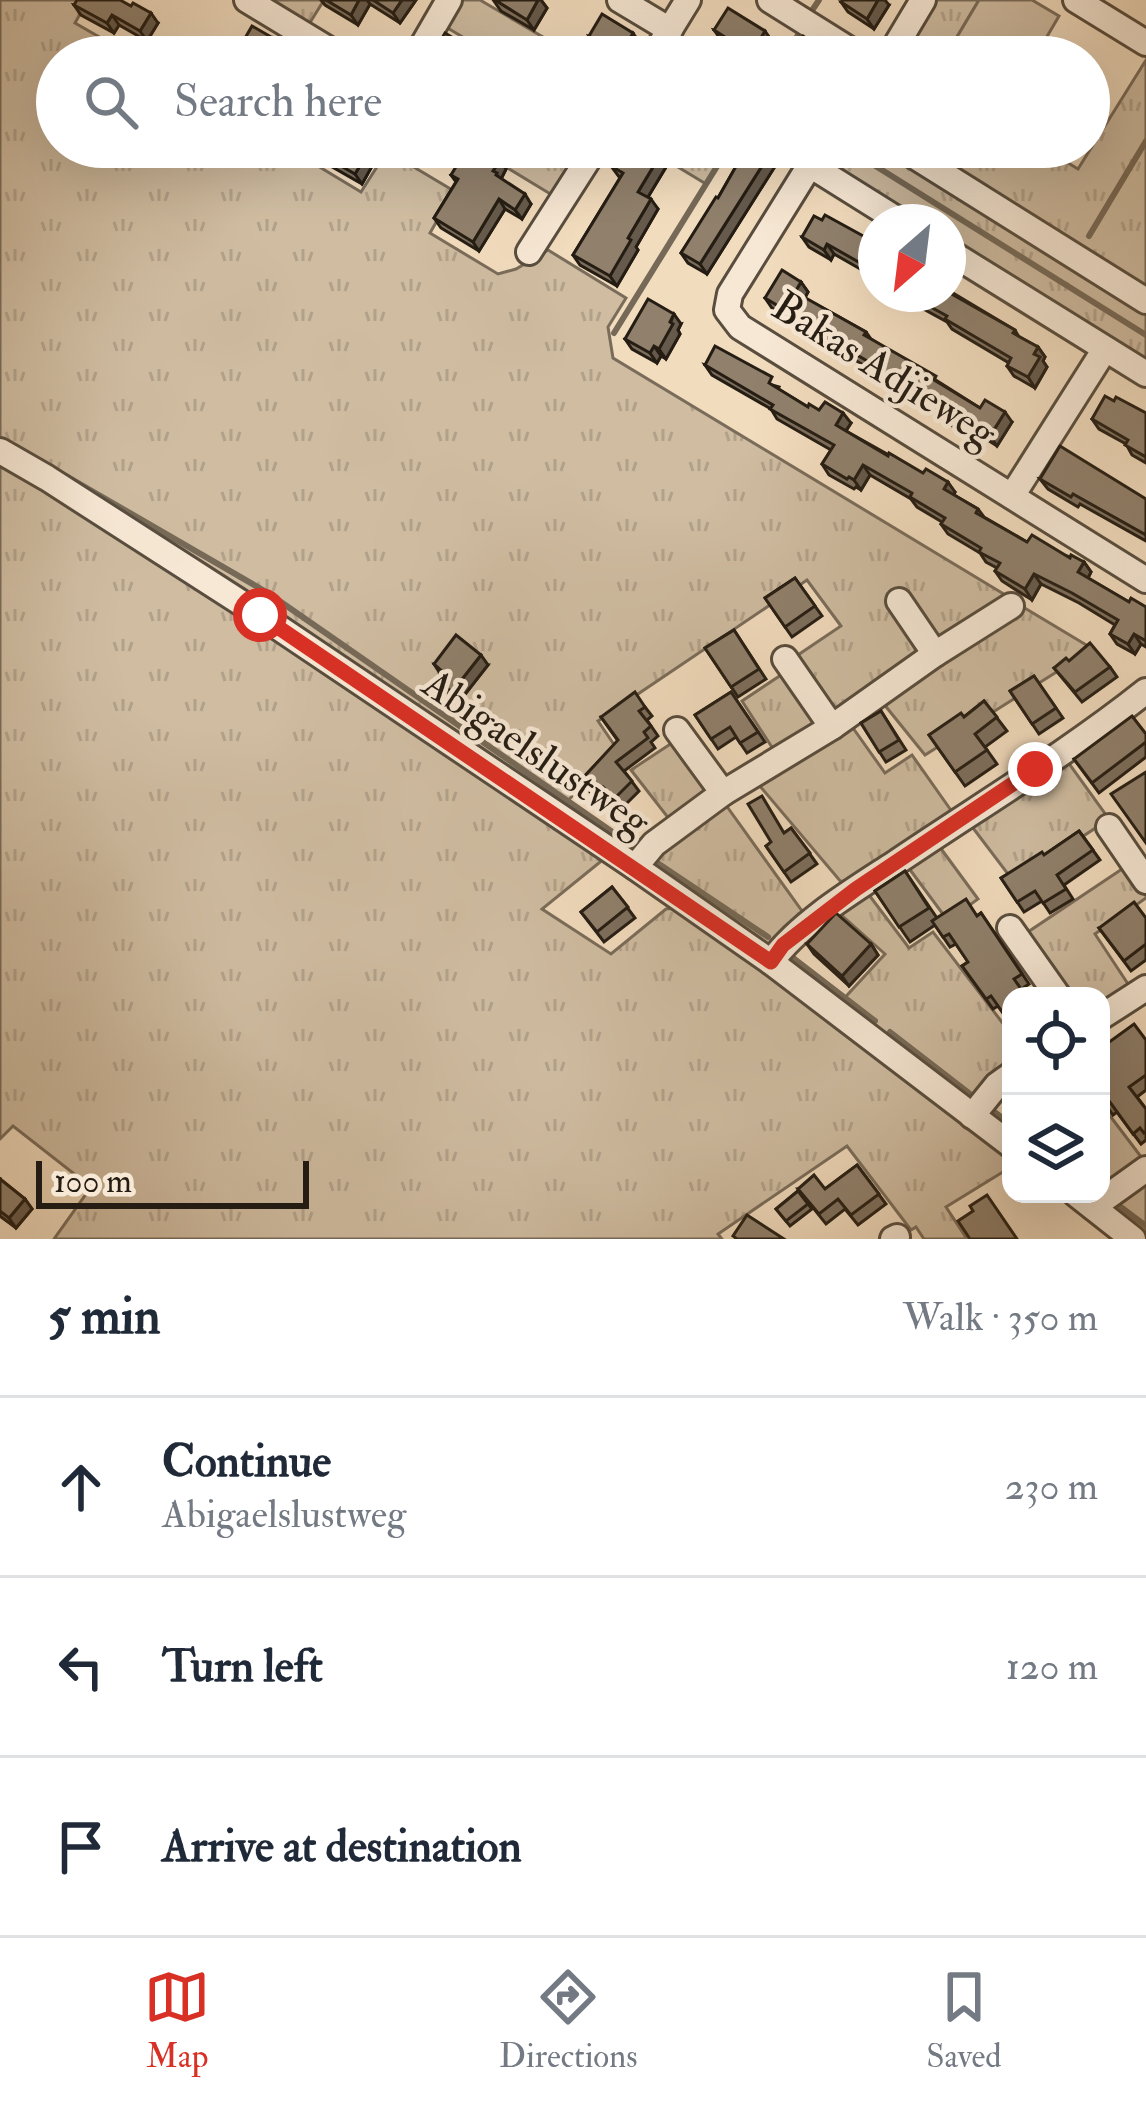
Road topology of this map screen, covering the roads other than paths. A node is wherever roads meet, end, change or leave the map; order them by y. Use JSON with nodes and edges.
{"nodes":[{"id":1,"x":247,"y":0,"type":"edge"},
{"id":2,"x":449,"y":0,"type":"edge"},
{"id":3,"x":620,"y":0,"type":"edge"},
{"id":4,"x":688,"y":0,"type":"edge"},
{"id":5,"x":770,"y":0,"type":"edge"},
{"id":6,"x":923,"y":0,"type":"edge"},
{"id":7,"x":1076,"y":0,"type":"edge"},
{"id":8,"x":670,"y":30,"type":"junction"},
{"id":9,"x":306,"y":36,"type":"edge"},
{"id":10,"x":428,"y":36,"type":"edge"},
{"id":11,"x":666,"y":36,"type":"edge"},
{"id":12,"x":827,"y":36,"type":"edge"},
{"id":13,"x":902,"y":36,"type":"edge"},
{"id":14,"x":1146,"y":43,"type":"edge"},
{"id":15,"x":583,"y":168,"type":"edge"},
{"id":16,"x":810,"y":168,"type":"edge"},
{"id":17,"x":833,"y":168,"type":"edge"},
{"id":18,"x":934,"y":168,"type":"edge"},
{"id":19,"x":878,"y":204,"type":"edge"},
{"id":20,"x":530,"y":252,"type":"dead end"},
{"id":21,"x":966,"y":262,"type":"edge"},
{"id":22,"x":1146,"y":301,"type":"edge"},
{"id":23,"x":1105,"y":349,"type":"junction"},
{"id":24,"x":1146,"y":374,"type":"edge"},
{"id":25,"x":0,"y":451,"type":"edge"},
{"id":26,"x":1012,"y":496,"type":"junction"},
{"id":27,"x":1146,"y":580,"type":"edge"},
{"id":28,"x":899,"y":602,"type":"dead end"},
{"id":29,"x":1011,"y":606,"type":"dead end"},
{"id":30,"x":935,"y":653,"type":"junction"},
{"id":31,"x":785,"y":659,"type":"dead end"},
{"id":32,"x":1146,"y":691,"type":"edge"},
{"id":33,"x":832,"y":727,"type":"junction"},
{"id":34,"x":677,"y":730,"type":"dead end"},
{"id":35,"x":723,"y":793,"type":"junction"},
{"id":36,"x":1109,"y":827,"type":"dead end"},
{"id":37,"x":635,"y":867,"type":"junction"},
{"id":38,"x":1146,"y":880,"type":"edge"},
{"id":39,"x":1010,"y":928,"type":"dead end"},
{"id":40,"x":771,"y":962,"type":"junction"},
{"id":41,"x":1052,"y":987,"type":"edge"},
{"id":42,"x":1146,"y":988,"type":"edge"},
{"id":43,"x":1110,"y":1011,"type":"edge"},
{"id":44,"x":1002,"y":1081,"type":"edge"},
{"id":45,"x":972,"y":1116,"type":"junction"},
{"id":46,"x":1002,"y":1138,"type":"edge"},
{"id":47,"x":1146,"y":1169,"type":"edge"},
{"id":48,"x":1110,"y":1187,"type":"edge"},
{"id":49,"x":1088,"y":1203,"type":"edge"},
{"id":50,"x":1133,"y":1239,"type":"edge"}],
"edges":[{"from":1,"to":9,"type":"street"},
{"from":2,"to":10,"type":"street"},
{"from":3,"to":8,"type":"street"},
{"from":4,"to":8,"type":"street"},
{"from":5,"to":12,"type":"street"},
{"from":6,"to":13,"type":"street"},
{"from":7,"to":14,"type":"street"},
{"from":8,"to":11,"type":"street"},
{"from":15,"to":20,"type":"street"},
{"from":16,"to":26,"type":"street","name":"Bakas Adjieweg"},
{"from":17,"to":19,"type":"street"},
{"from":18,"to":22,"type":"street"},
{"from":21,"to":23,"type":"street"},
{"from":23,"to":24,"type":"street"},
{"from":23,"to":26,"type":"street"},
{"from":25,"to":37,"type":"street","name":"Abigaelslustweg"},
{"from":26,"to":27,"type":"street","name":"Bakas Adjieweg"},
{"from":28,"to":30,"type":"street"},
{"from":29,"to":30,"type":"street"},
{"from":30,"to":33,"type":"street"},
{"from":31,"to":33,"type":"street"},
{"from":32,"to":40,"type":"street"},
{"from":33,"to":35,"type":"street"},
{"from":34,"to":35,"type":"street"},
{"from":35,"to":37,"type":"street"},
{"from":36,"to":38,"type":"street"},
{"from":37,"to":40,"type":"street","name":"Abigaelslustweg"},
{"from":39,"to":41,"type":"street"},
{"from":40,"to":45,"type":"street","name":"Abigaelslustweg"},
{"from":42,"to":43,"type":"street"},
{"from":44,"to":45,"type":"street"},
{"from":45,"to":46,"type":"street","name":"Abigaelslustweg"},
{"from":47,"to":48,"type":"street"},
{"from":49,"to":50,"type":"street"}]}
